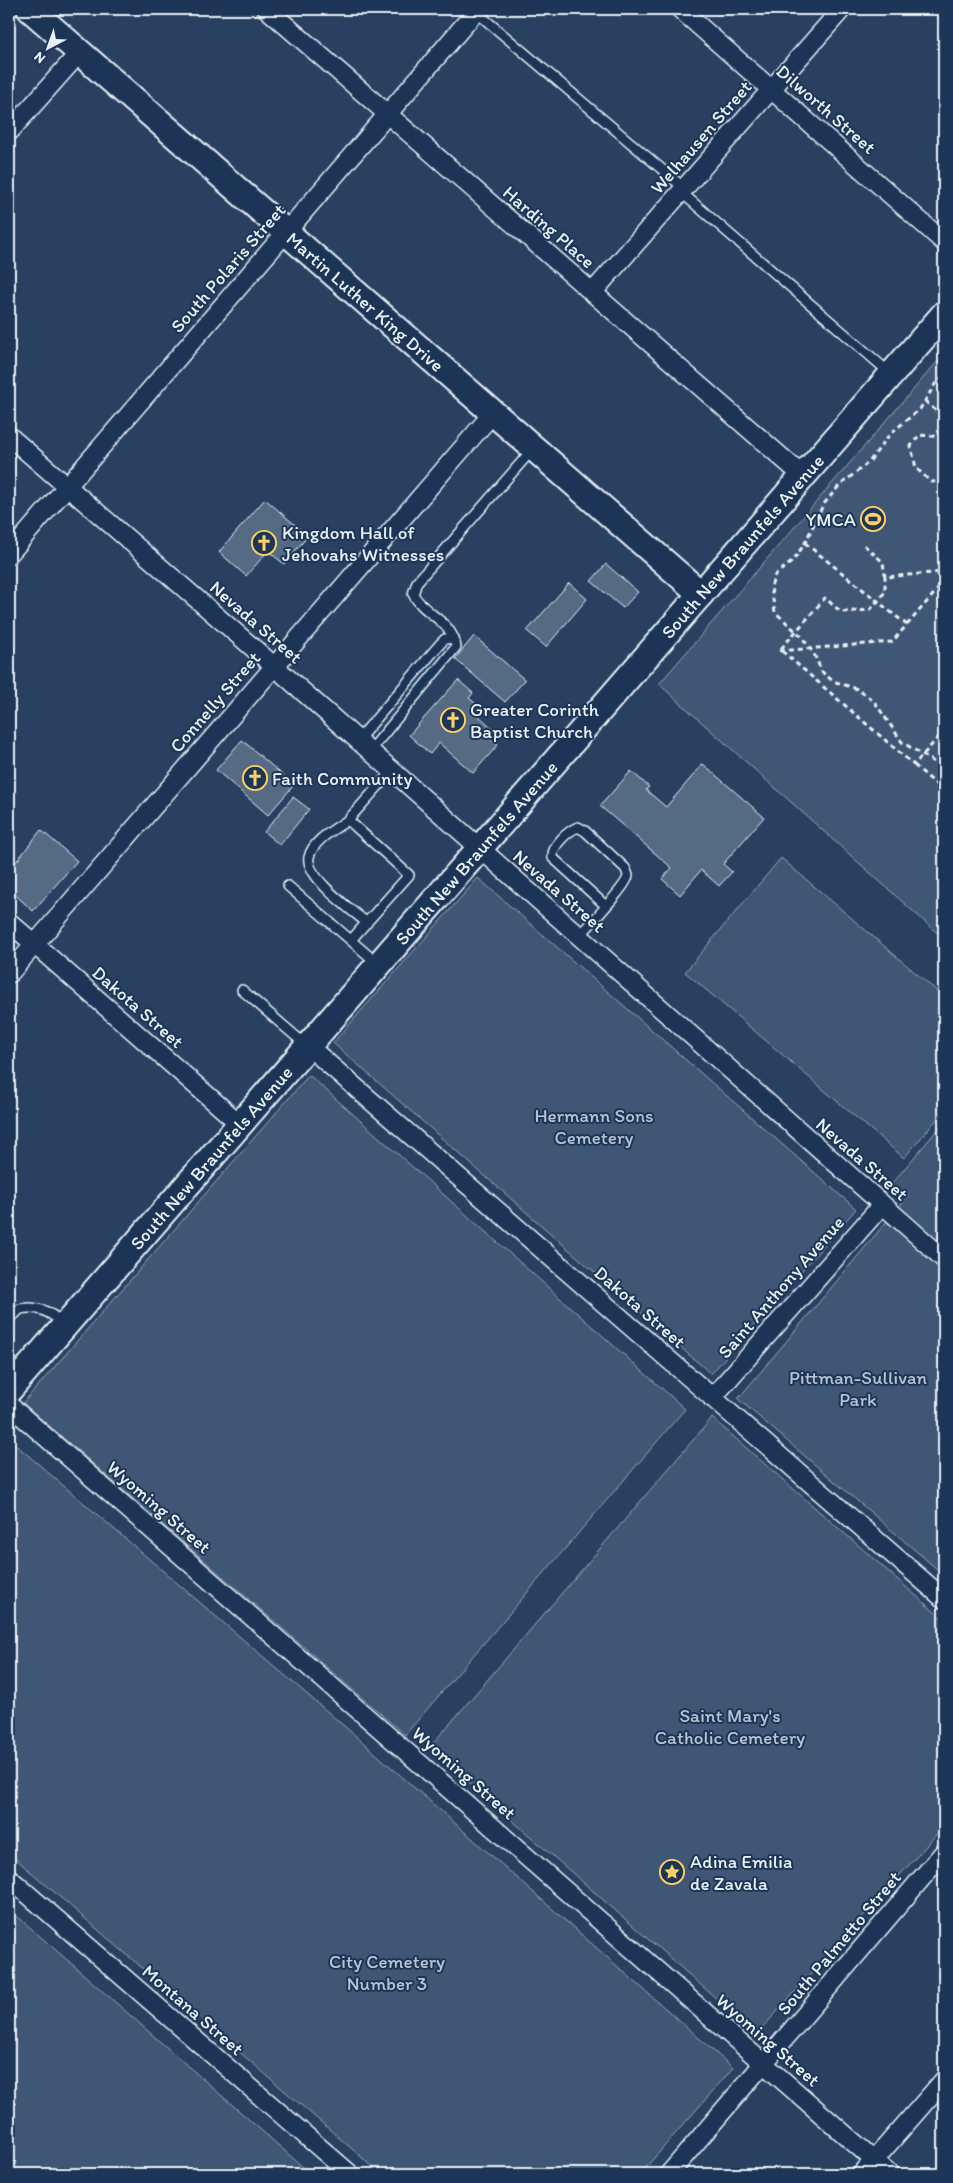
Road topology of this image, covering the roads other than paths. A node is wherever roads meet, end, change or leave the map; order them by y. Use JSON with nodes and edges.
{"nodes":[{"id":1,"x":30,"y":9,"type":"edge"},
{"id":2,"x":267,"y":9,"type":"edge"},
{"id":3,"x":680,"y":9,"type":"edge"},
{"id":4,"x":842,"y":9,"type":"edge"},
{"id":5,"x":477,"y":10,"type":"edge"},
{"id":6,"x":80,"y":52,"type":"junction"},
{"id":7,"x":771,"y":90,"type":"junction"},
{"id":8,"x":387,"y":114,"type":"junction"},
{"id":9,"x":9,"y":132,"type":"edge"},
{"id":10,"x":682,"y":190,"type":"junction"},
{"id":11,"x":287,"y":232,"type":"junction"},
{"id":12,"x":944,"y":242,"type":"edge"},
{"id":13,"x":592,"y":293,"type":"junction"},
{"id":14,"x":944,"y":314,"type":"edge"},
{"id":15,"x":892,"y":374,"type":"junction"},
{"id":16,"x":494,"y":413,"type":"junction"},
{"id":17,"x":9,"y":436,"type":"edge"},
{"id":18,"x":534,"y":448,"type":"junction"},
{"id":19,"x":803,"y":476,"type":"junction"},
{"id":20,"x":68,"y":486,"type":"junction"},
{"id":21,"x":9,"y":554,"type":"edge"},
{"id":22,"x":701,"y":594,"type":"junction"},
{"id":23,"x":454,"y":638,"type":"junction"},
{"id":24,"x":274,"y":666,"type":"junction"},
{"id":25,"x":364,"y":746,"type":"junction"},
{"id":26,"x":392,"y":771,"type":"junction"},
{"id":27,"x":348,"y":820,"type":"junction"},
{"id":28,"x":480,"y":850,"type":"junction"},
{"id":29,"x":288,"y":886,"type":"dead end"},
{"id":30,"x":606,"y":906,"type":"junction"},
{"id":31,"x":9,"y":922,"type":"edge"},
{"id":32,"x":367,"y":923,"type":"junction"},
{"id":33,"x":579,"y":937,"type":"junction"},
{"id":34,"x":351,"y":940,"type":"junction"},
{"id":35,"x":35,"y":944,"type":"junction"},
{"id":36,"x":379,"y":965,"type":"junction"},
{"id":37,"x":9,"y":974,"type":"edge"},
{"id":38,"x":242,"y":990,"type":"dead end"},
{"id":39,"x":308,"y":1046,"type":"junction"},
{"id":40,"x":240,"y":1124,"type":"junction"},
{"id":41,"x":882,"y":1205,"type":"junction"},
{"id":42,"x":944,"y":1259,"type":"edge"},
{"id":43,"x":9,"y":1320,"type":"edge"},
{"id":44,"x":66,"y":1325,"type":"junction"},
{"id":45,"x":15,"y":1379,"type":"edge"},
{"id":46,"x":712,"y":1398,"type":"junction"},
{"id":47,"x":9,"y":1405,"type":"edge"},
{"id":48,"x":944,"y":1599,"type":"edge"},
{"id":49,"x":944,"y":1852,"type":"edge"},
{"id":50,"x":9,"y":1878,"type":"edge"},
{"id":51,"x":764,"y":2065,"type":"junction"},
{"id":52,"x":944,"y":2080,"type":"edge"},
{"id":53,"x":874,"y":2160,"type":"junction"},
{"id":54,"x":350,"y":2174,"type":"edge"},
{"id":55,"x":669,"y":2174,"type":"edge"},
{"id":56,"x":862,"y":2174,"type":"edge"},
{"id":57,"x":890,"y":2174,"type":"edge"}],
"edges":[{"from":1,"to":6,"type":"main road","name":"Martin Luther King Drive"},
{"from":2,"to":8,"type":"street","name":"Harding Place"},
{"from":3,"to":7,"type":"street","name":"Dilworth Street"},
{"from":4,"to":7,"type":"street","name":"Welhausen Street"},
{"from":5,"to":8,"type":"street","name":"South Polaris Street"},
{"from":5,"to":10,"type":"lane"},
{"from":6,"to":9,"type":"street"},
{"from":6,"to":11,"type":"main road","name":"Martin Luther King Drive"},
{"from":7,"to":10,"type":"street","name":"Welhausen Street"},
{"from":7,"to":12,"type":"street","name":"Dilworth Street"},
{"from":8,"to":11,"type":"street","name":"South Polaris Street"},
{"from":8,"to":13,"type":"street","name":"Harding Place"},
{"from":10,"to":13,"type":"street","name":"Welhausen Street"},
{"from":10,"to":15,"type":"lane"},
{"from":11,"to":16,"type":"main road","name":"Martin Luther King Drive"},
{"from":11,"to":20,"type":"street","name":"South Polaris Street"},
{"from":13,"to":19,"type":"street","name":"Harding Place"},
{"from":14,"to":15,"type":"main road","name":"South New Braunfels Avenue"},
{"from":15,"to":19,"type":"main road","name":"South New Braunfels Avenue"},
{"from":16,"to":18,"type":"main road","name":"Martin Luther King Drive"},
{"from":16,"to":24,"type":"street","name":"Connelly Street"},
{"from":17,"to":20,"type":"street","name":"Nevada Street"},
{"from":18,"to":22,"type":"main road","name":"Martin Luther King Drive"},
{"from":18,"to":23,"type":"lane"},
{"from":19,"to":22,"type":"main road","name":"South New Braunfels Avenue"},
{"from":20,"to":21,"type":"street","name":"South Polaris Street"},
{"from":20,"to":24,"type":"street","name":"Nevada Street"},
{"from":22,"to":28,"type":"main road","name":"South New Braunfels Avenue"},
{"from":23,"to":25,"type":"lane"},
{"from":23,"to":25,"type":"lane"},
{"from":24,"to":25,"type":"street","name":"Nevada Street"},
{"from":24,"to":35,"type":"street","name":"Connelly Street"},
{"from":25,"to":26,"type":"street","name":"Nevada Street"},
{"from":26,"to":27,"type":"lane"},
{"from":26,"to":28,"type":"street","name":"Nevada Street"},
{"from":27,"to":32,"type":"lane"},
{"from":27,"to":32,"type":"lane"},
{"from":28,"to":33,"type":"street","name":"Nevada Street"},
{"from":28,"to":36,"type":"main road","name":"South New Braunfels Avenue"},
{"from":29,"to":34,"type":"lane"},
{"from":30,"to":30,"type":"lane"},
{"from":30,"to":33,"type":"lane"},
{"from":31,"to":35,"type":"street","name":"Dakota Street"},
{"from":32,"to":34,"type":"lane"},
{"from":33,"to":41,"type":"street","name":"Nevada Street"},
{"from":34,"to":36,"type":"lane"},
{"from":35,"to":37,"type":"street","name":"Connelly Street"},
{"from":35,"to":40,"type":"street","name":"Dakota Street"},
{"from":36,"to":39,"type":"main road","name":"South New Braunfels Avenue"},
{"from":38,"to":39,"type":"lane"},
{"from":39,"to":40,"type":"main road","name":"South New Braunfels Avenue"},
{"from":39,"to":46,"type":"street","name":"Dakota Street"},
{"from":40,"to":44,"type":"main road","name":"South New Braunfels Avenue"},
{"from":41,"to":42,"type":"street","name":"Nevada Street"},
{"from":41,"to":46,"type":"street","name":"Saint Anthony Avenue"},
{"from":43,"to":44,"type":"lane"},
{"from":44,"to":45,"type":"main road","name":"South New Braunfels Avenue"},
{"from":46,"to":48,"type":"street","name":"Dakota Street"},
{"from":47,"to":51,"type":"street","name":"Wyoming Street"},
{"from":49,"to":51,"type":"street","name":"South Palmetto Street"},
{"from":50,"to":54,"type":"street","name":"Montana Street"},
{"from":51,"to":53,"type":"street","name":"Wyoming Street"},
{"from":51,"to":55,"type":"street","name":"South Palmetto Street"},
{"from":52,"to":53,"type":"street"},
{"from":53,"to":56,"type":"street"},
{"from":53,"to":57,"type":"street","name":"Wyoming Street"}]}
